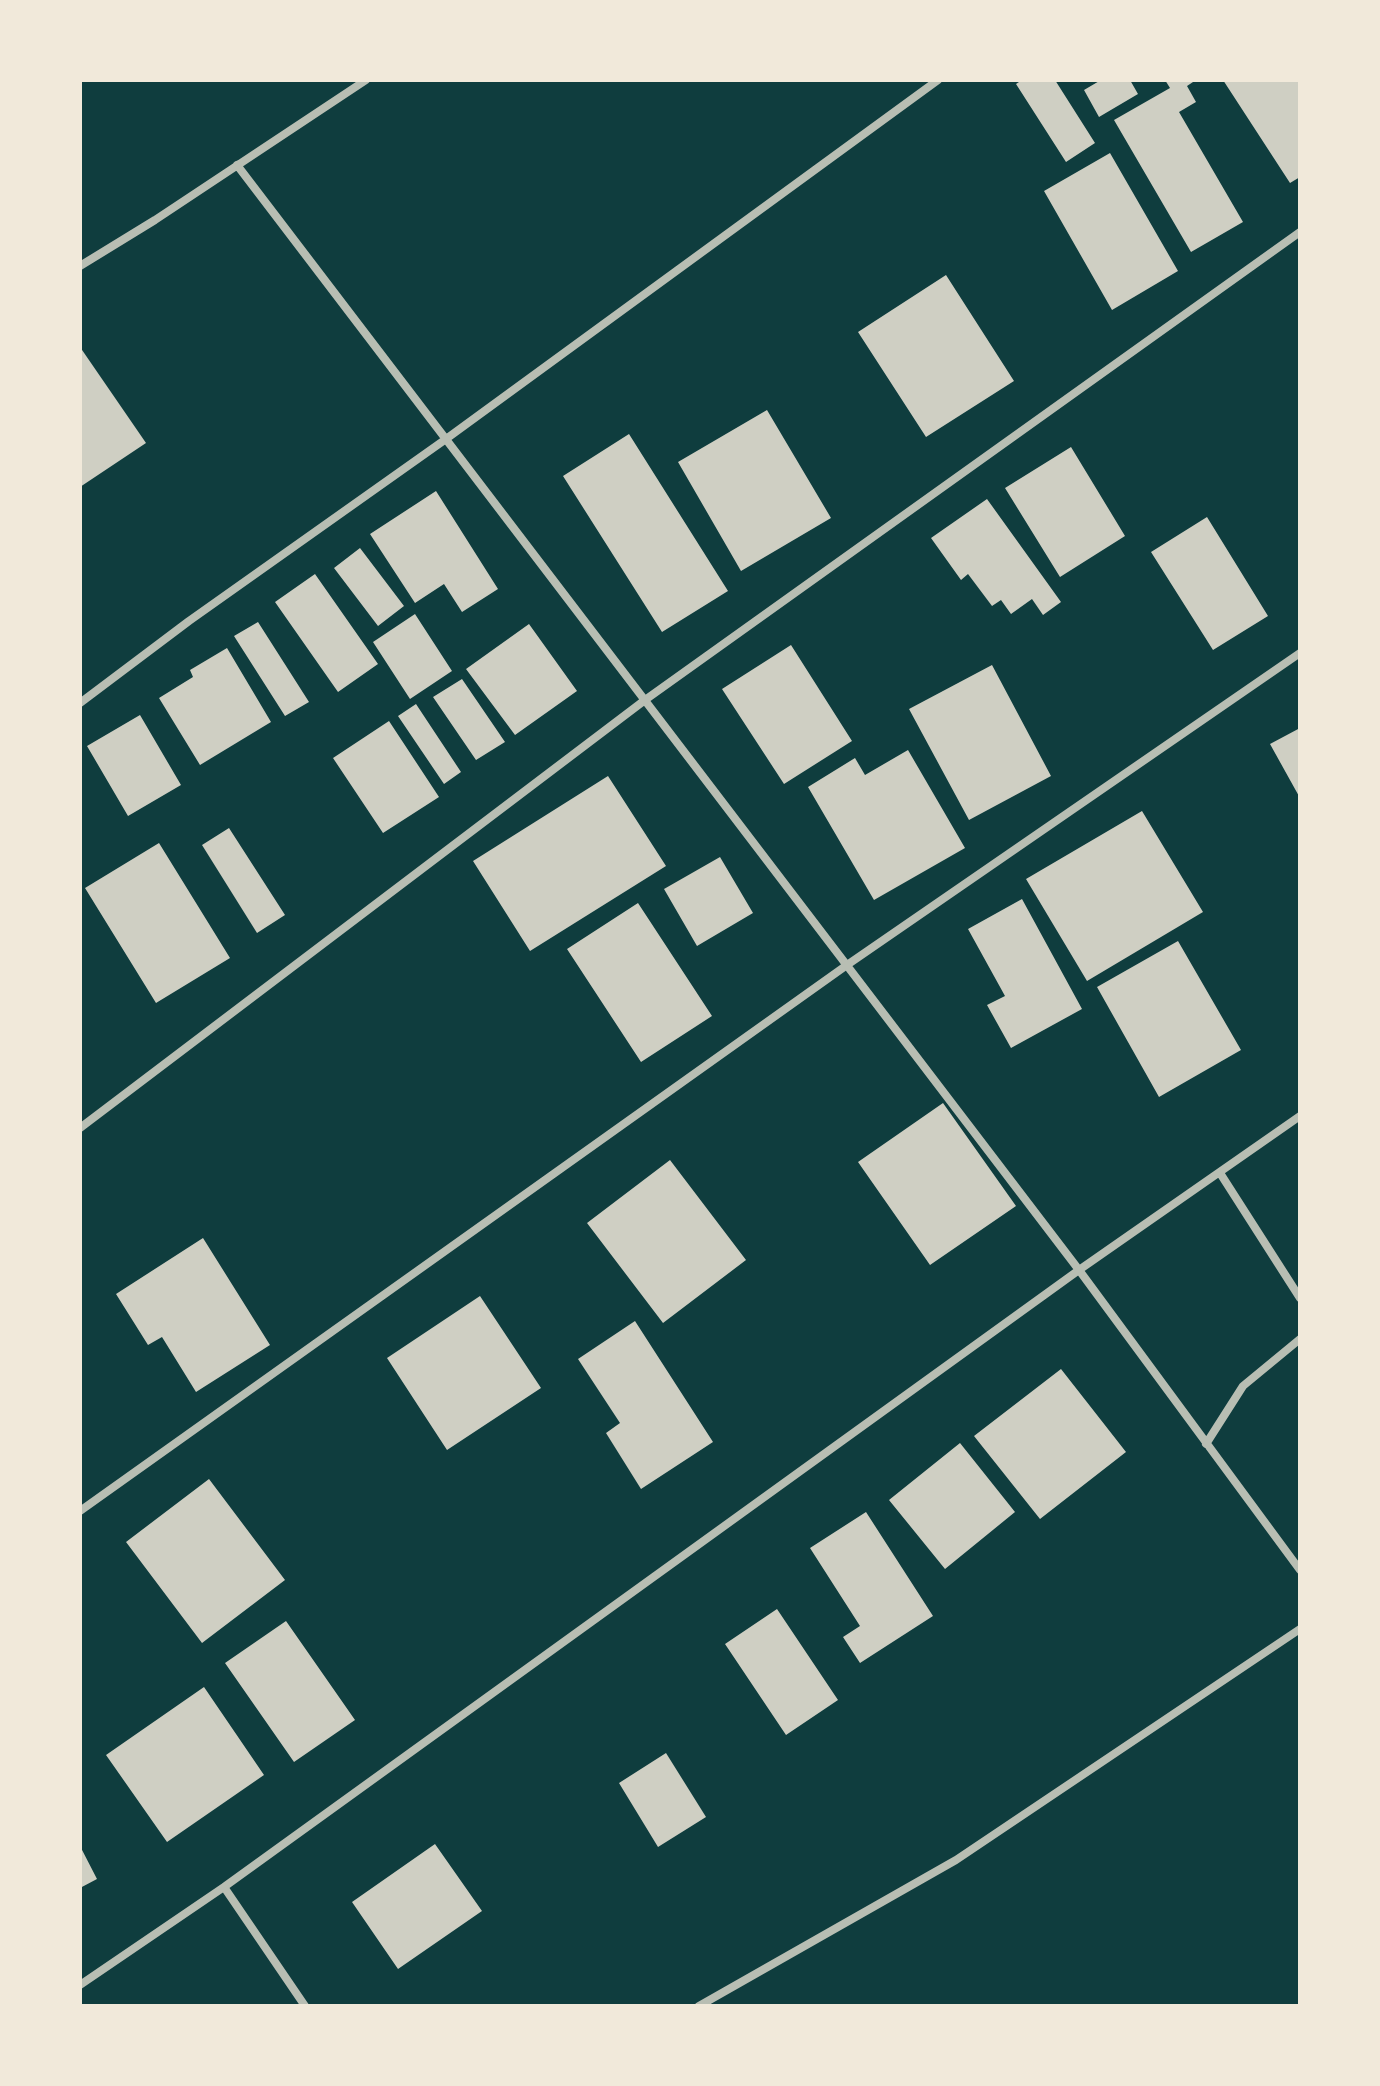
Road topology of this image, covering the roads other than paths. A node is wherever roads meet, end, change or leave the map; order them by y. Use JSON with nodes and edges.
{"nodes":[{"id":1,"x":366,"y":80,"type":"edge"},
{"id":2,"x":938,"y":80,"type":"edge"},
{"id":3,"x":237,"y":165,"type":"junction"},
{"id":4,"x":1300,"y":232,"type":"edge"},
{"id":5,"x":80,"y":266,"type":"edge"},
{"id":6,"x":446,"y":439,"type":"junction"},
{"id":7,"x":1300,"y":653,"type":"edge"},
{"id":8,"x":645,"y":700,"type":"junction"},
{"id":9,"x":80,"y":703,"type":"edge"},
{"id":10,"x":847,"y":965,"type":"junction"},
{"id":11,"x":1300,"y":1116,"type":"edge"},
{"id":12,"x":80,"y":1128,"type":"edge"},
{"id":13,"x":1220,"y":1173,"type":"junction"},
{"id":14,"x":1079,"y":1270,"type":"junction"},
{"id":15,"x":1300,"y":1298,"type":"edge"},
{"id":16,"x":1300,"y":1339,"type":"edge"},
{"id":17,"x":1206,"y":1444,"type":"junction"},
{"id":18,"x":80,"y":1511,"type":"edge"},
{"id":19,"x":1300,"y":1570,"type":"edge"},
{"id":20,"x":1300,"y":1629,"type":"edge"},
{"id":21,"x":224,"y":1887,"type":"junction"},
{"id":22,"x":80,"y":1985,"type":"edge"},
{"id":23,"x":305,"y":2006,"type":"edge"},
{"id":24,"x":699,"y":2006,"type":"edge"}],
"edges":[{"from":1,"to":3,"type":"street"},
{"from":2,"to":6,"type":"street"},
{"from":3,"to":5,"type":"street"},
{"from":3,"to":6,"type":"street"},
{"from":4,"to":8,"type":"street"},
{"from":6,"to":8,"type":"street"},
{"from":6,"to":9,"type":"street"},
{"from":7,"to":10,"type":"street"},
{"from":8,"to":10,"type":"street"},
{"from":8,"to":12,"type":"street"},
{"from":10,"to":14,"type":"street"},
{"from":10,"to":18,"type":"street"},
{"from":11,"to":13,"type":"street"},
{"from":13,"to":14,"type":"street"},
{"from":13,"to":15,"type":"street"},
{"from":14,"to":17,"type":"street"},
{"from":14,"to":21,"type":"street"},
{"from":16,"to":17,"type":"street"},
{"from":17,"to":19,"type":"street"},
{"from":20,"to":24,"type":"street"},
{"from":21,"to":22,"type":"street"},
{"from":21,"to":23,"type":"street"}]}
